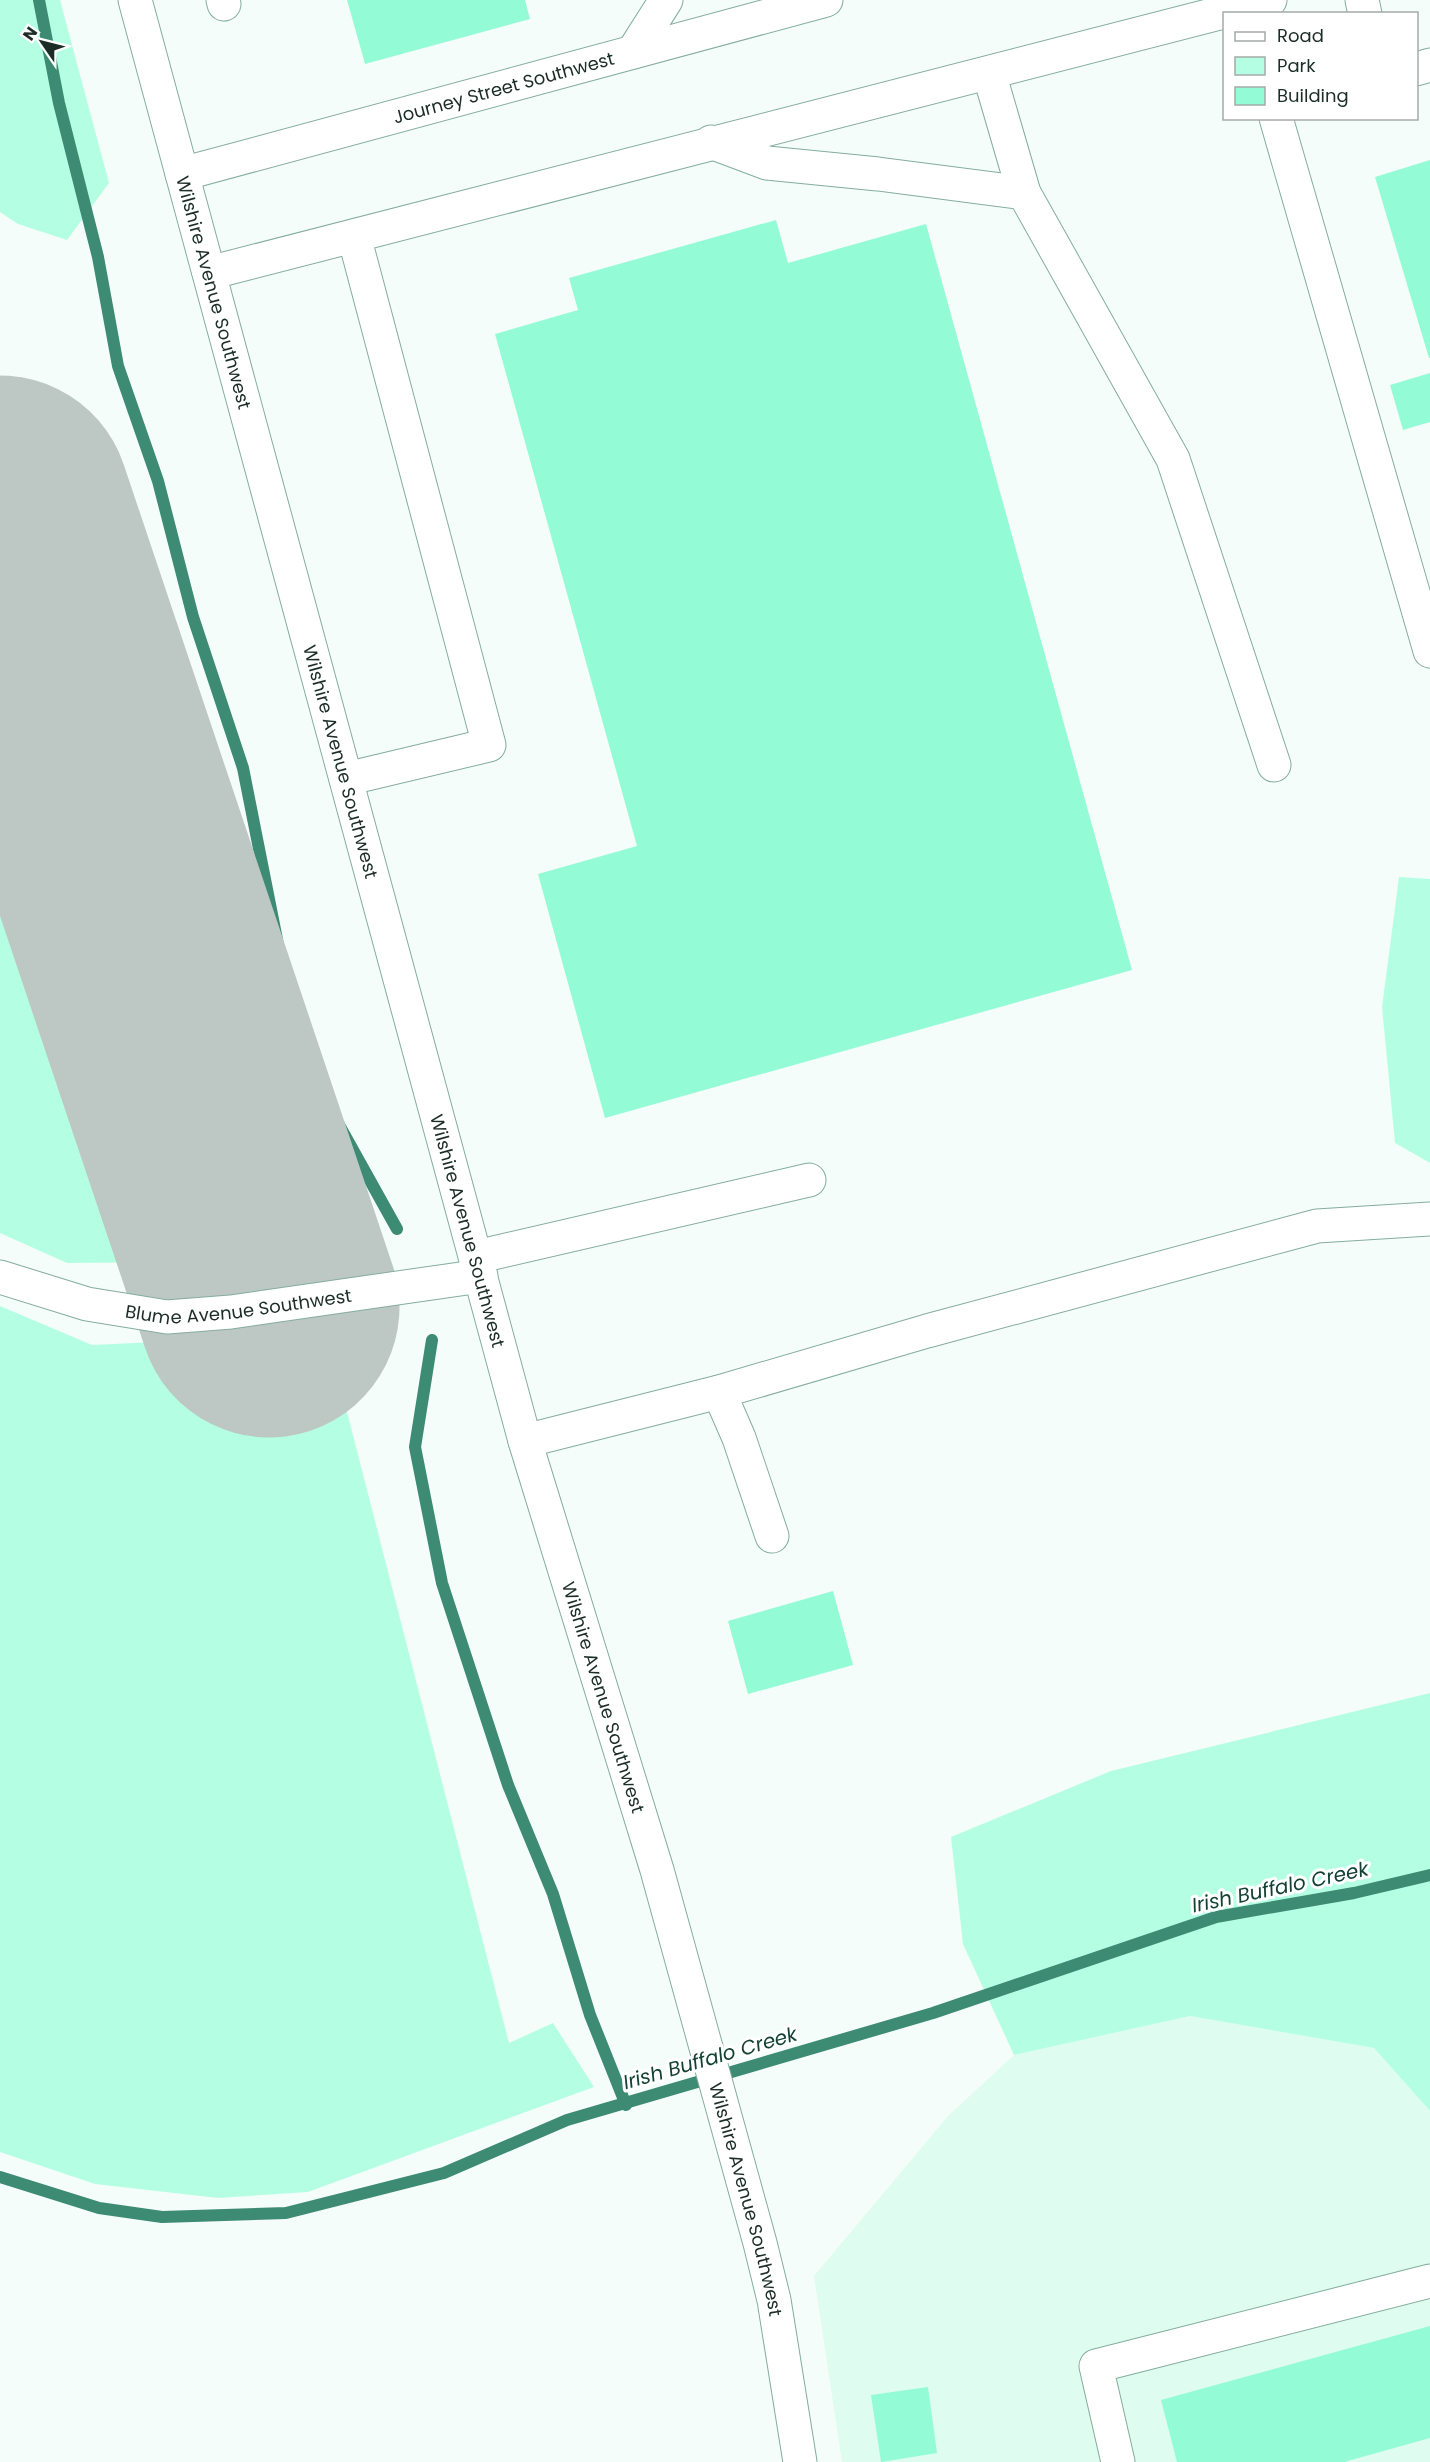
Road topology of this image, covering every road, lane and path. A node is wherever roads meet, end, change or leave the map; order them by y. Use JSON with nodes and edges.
{"nodes":[{"id":1,"x":135,"y":0,"type":"edge"},
{"id":2,"x":666,"y":0,"type":"edge"},
{"id":3,"x":826,"y":0,"type":"edge"},
{"id":4,"x":1253,"y":7,"type":"edge"},
{"id":5,"x":1233,"y":12,"type":"edge"},
{"id":6,"x":1223,"y":14,"type":"edge"},
{"id":7,"x":633,"y":52,"type":"junction"},
{"id":8,"x":988,"y":73,"type":"junction"},
{"id":9,"x":1277,"y":120,"type":"edge"},
{"id":10,"x":711,"y":142,"type":"junction"},
{"id":11,"x":182,"y":174,"type":"junction"},
{"id":12,"x":1024,"y":193,"type":"junction"},
{"id":13,"x":354,"y":236,"type":"junction"},
{"id":14,"x":209,"y":273,"type":"junction"},
{"id":15,"x":1430,"y":651,"type":"edge"},
{"id":16,"x":1274,"y":765,"type":"dead end"},
{"id":17,"x":346,"y":779,"type":"junction"},
{"id":18,"x":809,"y":1180,"type":"dead end"},
{"id":19,"x":1430,"y":1219,"type":"edge"},
{"id":20,"x":478,"y":1266,"type":"junction"},
{"id":21,"x":0,"y":1277,"type":"edge"},
{"id":22,"x":718,"y":1392,"type":"junction"},
{"id":23,"x":525,"y":1441,"type":"junction"},
{"id":24,"x":772,"y":1536,"type":"dead end"},
{"id":25,"x":1430,"y":2281,"type":"edge"},
{"id":26,"x":800,"y":2462,"type":"edge"},
{"id":27,"x":1118,"y":2462,"type":"edge"}],
"edges":[{"from":1,"to":11,"type":"street","name":"Wilshire Avenue Southwest"},
{"from":2,"to":7,"type":"street"},
{"from":3,"to":7,"type":"street","name":"Journey Street Southwest"},
{"from":4,"to":5,"type":"street"},
{"from":6,"to":8,"type":"street"},
{"from":7,"to":11,"type":"street","name":"Journey Street Southwest"},
{"from":8,"to":10,"type":"street"},
{"from":8,"to":12,"type":"street"},
{"from":9,"to":15,"type":"street"},
{"from":10,"to":12,"type":"street"},
{"from":10,"to":13,"type":"street"},
{"from":11,"to":14,"type":"street","name":"Wilshire Avenue Southwest"},
{"from":12,"to":16,"type":"street"},
{"from":13,"to":14,"type":"street"},
{"from":13,"to":17,"type":"street"},
{"from":14,"to":17,"type":"street","name":"Wilshire Avenue Southwest"},
{"from":17,"to":20,"type":"street","name":"Wilshire Avenue Southwest"},
{"from":18,"to":20,"type":"street","name":"Blume Avenue Southwest"},
{"from":19,"to":22,"type":"street"},
{"from":20,"to":21,"type":"street","name":"Blume Avenue Southwest"},
{"from":20,"to":23,"type":"street","name":"Wilshire Avenue Southwest"},
{"from":22,"to":23,"type":"street"},
{"from":22,"to":24,"type":"street"},
{"from":23,"to":26,"type":"street","name":"Wilshire Avenue Southwest"},
{"from":25,"to":27,"type":"street"}]}
